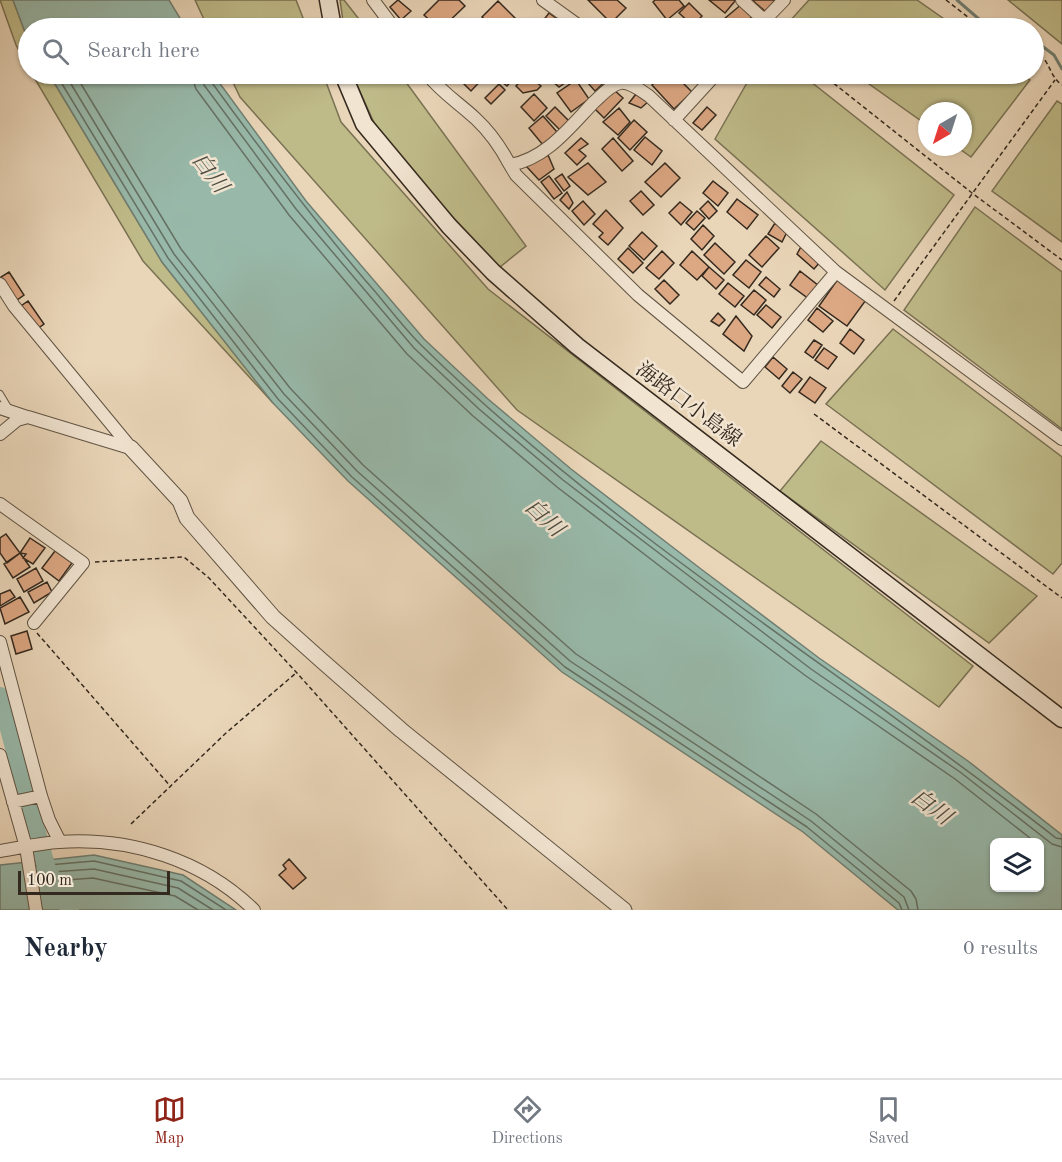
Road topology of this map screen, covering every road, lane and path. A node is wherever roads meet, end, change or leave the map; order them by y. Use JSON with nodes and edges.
{"nodes":[{"id":1,"x":328,"y":0,"type":"edge"},
{"id":2,"x":373,"y":0,"type":"edge"},
{"id":3,"x":543,"y":0,"type":"edge"},
{"id":4,"x":742,"y":0,"type":"edge"},
{"id":5,"x":783,"y":0,"type":"edge"},
{"id":6,"x":946,"y":0,"type":"edge"},
{"id":7,"x":331,"y":18,"type":"edge"},
{"id":8,"x":386,"y":18,"type":"edge"},
{"id":9,"x":568,"y":18,"type":"edge"},
{"id":10,"x":756,"y":18,"type":"edge"},
{"id":11,"x":766,"y":18,"type":"edge"},
{"id":12,"x":969,"y":18,"type":"edge"},
{"id":13,"x":1044,"y":57,"type":"edge"},
{"id":14,"x":1055,"y":80,"type":"junction"},
{"id":15,"x":347,"y":84,"type":"edge"},
{"id":16,"x":436,"y":84,"type":"edge"},
{"id":17,"x":611,"y":84,"type":"edge"},
{"id":18,"x":630,"y":84,"type":"edge"},
{"id":19,"x":707,"y":84,"type":"edge"},
{"id":20,"x":834,"y":84,"type":"edge"},
{"id":21,"x":1062,"y":85,"type":"edge"},
{"id":22,"x":674,"y":120,"type":"junction"},
{"id":23,"x":510,"y":165,"type":"junction"},
{"id":24,"x":972,"y":194,"type":"junction"},
{"id":25,"x":1062,"y":260,"type":"edge"},
{"id":26,"x":837,"y":272,"type":"junction"},
{"id":27,"x":0,"y":284,"type":"edge"},
{"id":28,"x":888,"y":309,"type":"junction"},
{"id":29,"x":0,"y":394,"type":"edge"},
{"id":30,"x":6,"y":410,"type":"edge"},
{"id":31,"x":814,"y":414,"type":"dead end"},
{"id":32,"x":28,"y":417,"type":"junction"},
{"id":33,"x":0,"y":434,"type":"edge"},
{"id":34,"x":1062,"y":439,"type":"edge"},
{"id":35,"x":131,"y":448,"type":"junction"},
{"id":36,"x":0,"y":504,"type":"edge"},
{"id":37,"x":82,"y":563,"type":"junction"},
{"id":38,"x":1062,"y":598,"type":"edge"},
{"id":39,"x":34,"y":623,"type":"joint"},
{"id":40,"x":0,"y":642,"type":"edge"},
{"id":41,"x":297,"y":673,"type":"junction"},
{"id":42,"x":1062,"y":719,"type":"edge"},
{"id":43,"x":0,"y":755,"type":"edge"},
{"id":44,"x":171,"y":787,"type":"junction"},
{"id":45,"x":41,"y":796,"type":"junction"},
{"id":46,"x":13,"y":802,"type":"junction"},
{"id":47,"x":131,"y":824,"type":"dead end"},
{"id":48,"x":58,"y":842,"type":"junction"},
{"id":49,"x":28,"y":849,"type":"junction"},
{"id":50,"x":0,"y":851,"type":"edge"},
{"id":51,"x":36,"y":910,"type":"edge"},
{"id":52,"x":254,"y":910,"type":"edge"},
{"id":53,"x":508,"y":910,"type":"edge"},
{"id":54,"x":624,"y":910,"type":"edge"}],
"edges":[{"from":1,"to":7,"type":"main road"},
{"from":2,"to":8,"type":"street"},
{"from":3,"to":9,"type":"street"},
{"from":4,"to":10,"type":"street"},
{"from":5,"to":11,"type":"street"},
{"from":6,"to":12,"type":"path"},
{"from":13,"to":14,"type":"path"},
{"from":14,"to":21,"type":"path"},
{"from":14,"to":24,"type":"path"},
{"from":15,"to":42,"type":"main road","name":"海路口小島線"},
{"from":16,"to":23,"type":"street"},
{"from":17,"to":23,"type":"street"},
{"from":18,"to":22,"type":"street"},
{"from":19,"to":22,"type":"street"},
{"from":20,"to":24,"type":"path"},
{"from":22,"to":26,"type":"street"},
{"from":23,"to":26,"type":"street"},
{"from":24,"to":25,"type":"path"},
{"from":24,"to":28,"type":"path"},
{"from":26,"to":28,"type":"street"},
{"from":27,"to":35,"type":"street"},
{"from":28,"to":34,"type":"street"},
{"from":29,"to":30,"type":"lane"},
{"from":30,"to":32,"type":"street"},
{"from":31,"to":38,"type":"path"},
{"from":32,"to":33,"type":"street"},
{"from":32,"to":35,"type":"street"},
{"from":35,"to":54,"type":"street"},
{"from":36,"to":37,"type":"street"},
{"from":37,"to":39,"type":"street"},
{"from":37,"to":41,"type":"path"},
{"from":39,"to":44,"type":"path"},
{"from":40,"to":45,"type":"street"},
{"from":41,"to":44,"type":"path"},
{"from":41,"to":53,"type":"path"},
{"from":43,"to":46,"type":"street"},
{"from":44,"to":47,"type":"path"},
{"from":45,"to":46,"type":"street"},
{"from":45,"to":48,"type":"street"},
{"from":46,"to":49,"type":"street"},
{"from":48,"to":49,"type":"street"},
{"from":48,"to":52,"type":"street"},
{"from":49,"to":50,"type":"street"},
{"from":49,"to":51,"type":"street"}]}
